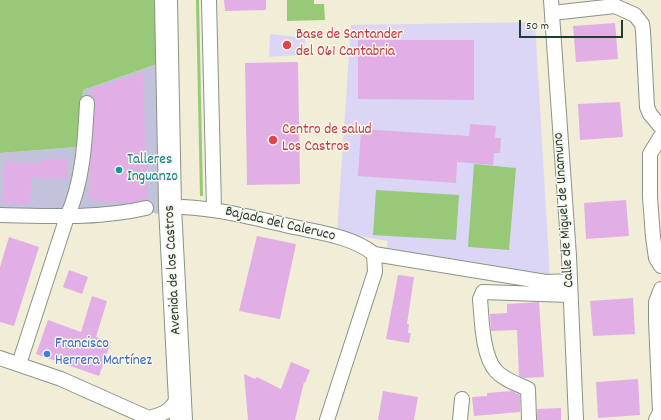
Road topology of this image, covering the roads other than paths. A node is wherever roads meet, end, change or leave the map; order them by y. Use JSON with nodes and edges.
{"nodes":[{"id":1,"x":166,"y":0,"type":"edge"},
{"id":2,"x":179,"y":0,"type":"edge"},
{"id":3,"x":209,"y":0,"type":"edge"},
{"id":4,"x":552,"y":6,"type":"edge"},
{"id":5,"x":87,"y":103,"type":"dead end"},
{"id":6,"x":661,"y":127,"type":"edge"},
{"id":7,"x":661,"y":136,"type":"edge"},
{"id":8,"x":183,"y":207,"type":"junction"},
{"id":9,"x":146,"y":208,"type":"dead end"},
{"id":10,"x":214,"y":209,"type":"junction"},
{"id":11,"x":0,"y":215,"type":"edge"},
{"id":12,"x":67,"y":217,"type":"junction"},
{"id":13,"x":374,"y":254,"type":"junction"},
{"id":14,"x":661,"y":266,"type":"edge"},
{"id":15,"x":570,"y":288,"type":"junction"},
{"id":16,"x":661,"y":289,"type":"edge"},
{"id":17,"x":0,"y":358,"type":"edge"},
{"id":18,"x":19,"y":364,"type":"junction"},
{"id":19,"x":180,"y":395,"type":"junction"},
{"id":20,"x":462,"y":399,"type":"dead end"},
{"id":21,"x":151,"y":419,"type":"edge"},
{"id":22,"x":181,"y":420,"type":"edge"},
{"id":23,"x":193,"y":420,"type":"edge"},
{"id":24,"x":327,"y":420,"type":"edge"},
{"id":25,"x":460,"y":420,"type":"edge"},
{"id":26,"x":529,"y":420,"type":"edge"},
{"id":27,"x":576,"y":420,"type":"edge"},
{"id":28,"x":657,"y":420,"type":"edge"}],
"edges":[{"from":1,"to":19,"type":"main road","name":"Avenida de los Castros"},
{"from":2,"to":8,"type":"main road","name":"Avenida de los Castros"},
{"from":3,"to":10,"type":"street"},
{"from":4,"to":6,"type":"street"},
{"from":4,"to":15,"type":"street","name":"Calle de Miguel de Unamuno"},
{"from":5,"to":12,"type":"street"},
{"from":7,"to":14,"type":"street"},
{"from":8,"to":10,"type":"street","name":"Bajada del Caleruco"},
{"from":8,"to":23,"type":"main road","name":"Avenida de los Castros"},
{"from":9,"to":12,"type":"street"},
{"from":10,"to":13,"type":"street","name":"Bajada del Caleruco"},
{"from":11,"to":12,"type":"street"},
{"from":12,"to":18,"type":"street"},
{"from":13,"to":15,"type":"street","name":"Bajada del Caleruco"},
{"from":13,"to":24,"type":"street"},
{"from":15,"to":26,"type":"street"},
{"from":15,"to":27,"type":"street","name":"Calle de Miguel de Unamuno"},
{"from":16,"to":28,"type":"street"},
{"from":17,"to":18,"type":"street"},
{"from":18,"to":21,"type":"street"},
{"from":19,"to":21,"type":"street"},
{"from":19,"to":22,"type":"main road","name":"Avenida de los Castros"},
{"from":20,"to":25,"type":"street"}]}
